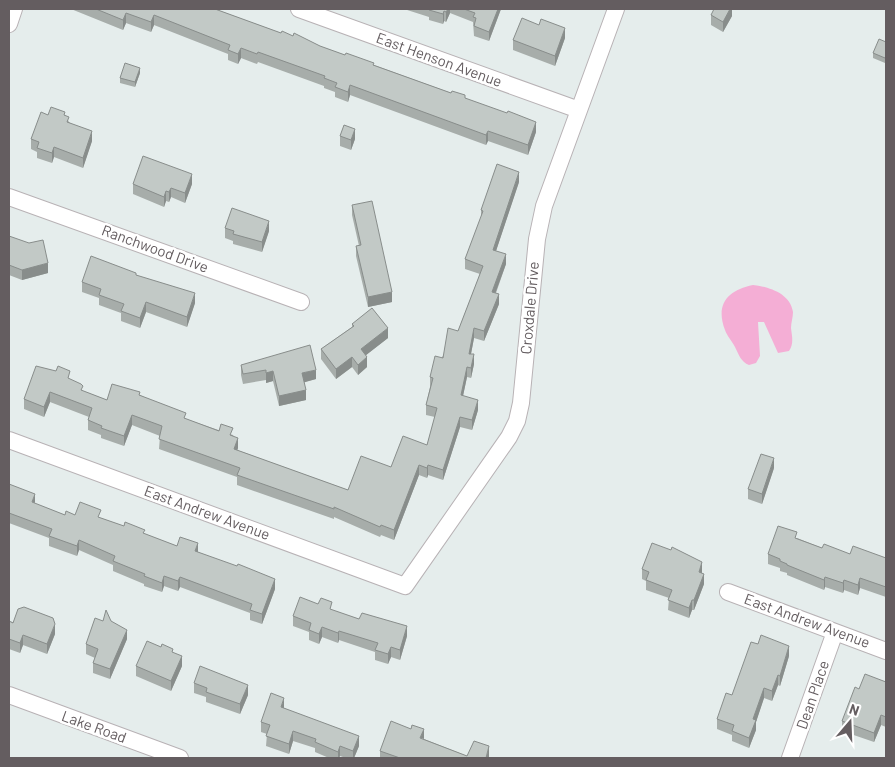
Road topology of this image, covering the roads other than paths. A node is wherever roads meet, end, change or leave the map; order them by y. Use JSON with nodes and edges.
{"nodes":[{"id":1,"x":14,"y":9,"type":"edge"},
{"id":2,"x":299,"y":9,"type":"edge"},
{"id":3,"x":616,"y":9,"type":"edge"},
{"id":4,"x":326,"y":13,"type":"edge"},
{"id":5,"x":9,"y":24,"type":"edge"},
{"id":6,"x":579,"y":110,"type":"junction"},
{"id":7,"x":9,"y":197,"type":"edge"},
{"id":8,"x":302,"y":302,"type":"dead end"},
{"id":9,"x":9,"y":440,"type":"edge"},
{"id":10,"x":405,"y":586,"type":"joint"},
{"id":11,"x":728,"y":592,"type":"dead end"},
{"id":12,"x":835,"y":632,"type":"junction"},
{"id":13,"x":886,"y":651,"type":"edge"},
{"id":14,"x":9,"y":695,"type":"edge"},
{"id":15,"x":180,"y":758,"type":"edge"},
{"id":16,"x":790,"y":758,"type":"edge"}],
"edges":[{"from":1,"to":5,"type":"street"},
{"from":2,"to":4,"type":"street","name":"East Henson Avenue"},
{"from":3,"to":6,"type":"street","name":"Croxdale Drive"},
{"from":4,"to":6,"type":"street","name":"East Henson Avenue"},
{"from":6,"to":10,"type":"street","name":"Croxdale Drive"},
{"from":7,"to":8,"type":"street","name":"Ranchwood Drive"},
{"from":9,"to":10,"type":"street","name":"East Andrew Avenue"},
{"from":11,"to":12,"type":"street","name":"East Andrew Avenue"},
{"from":12,"to":13,"type":"street","name":"East Andrew Avenue"},
{"from":12,"to":16,"type":"street","name":"Dean Place"},
{"from":14,"to":15,"type":"street","name":"Lake Road"}]}
